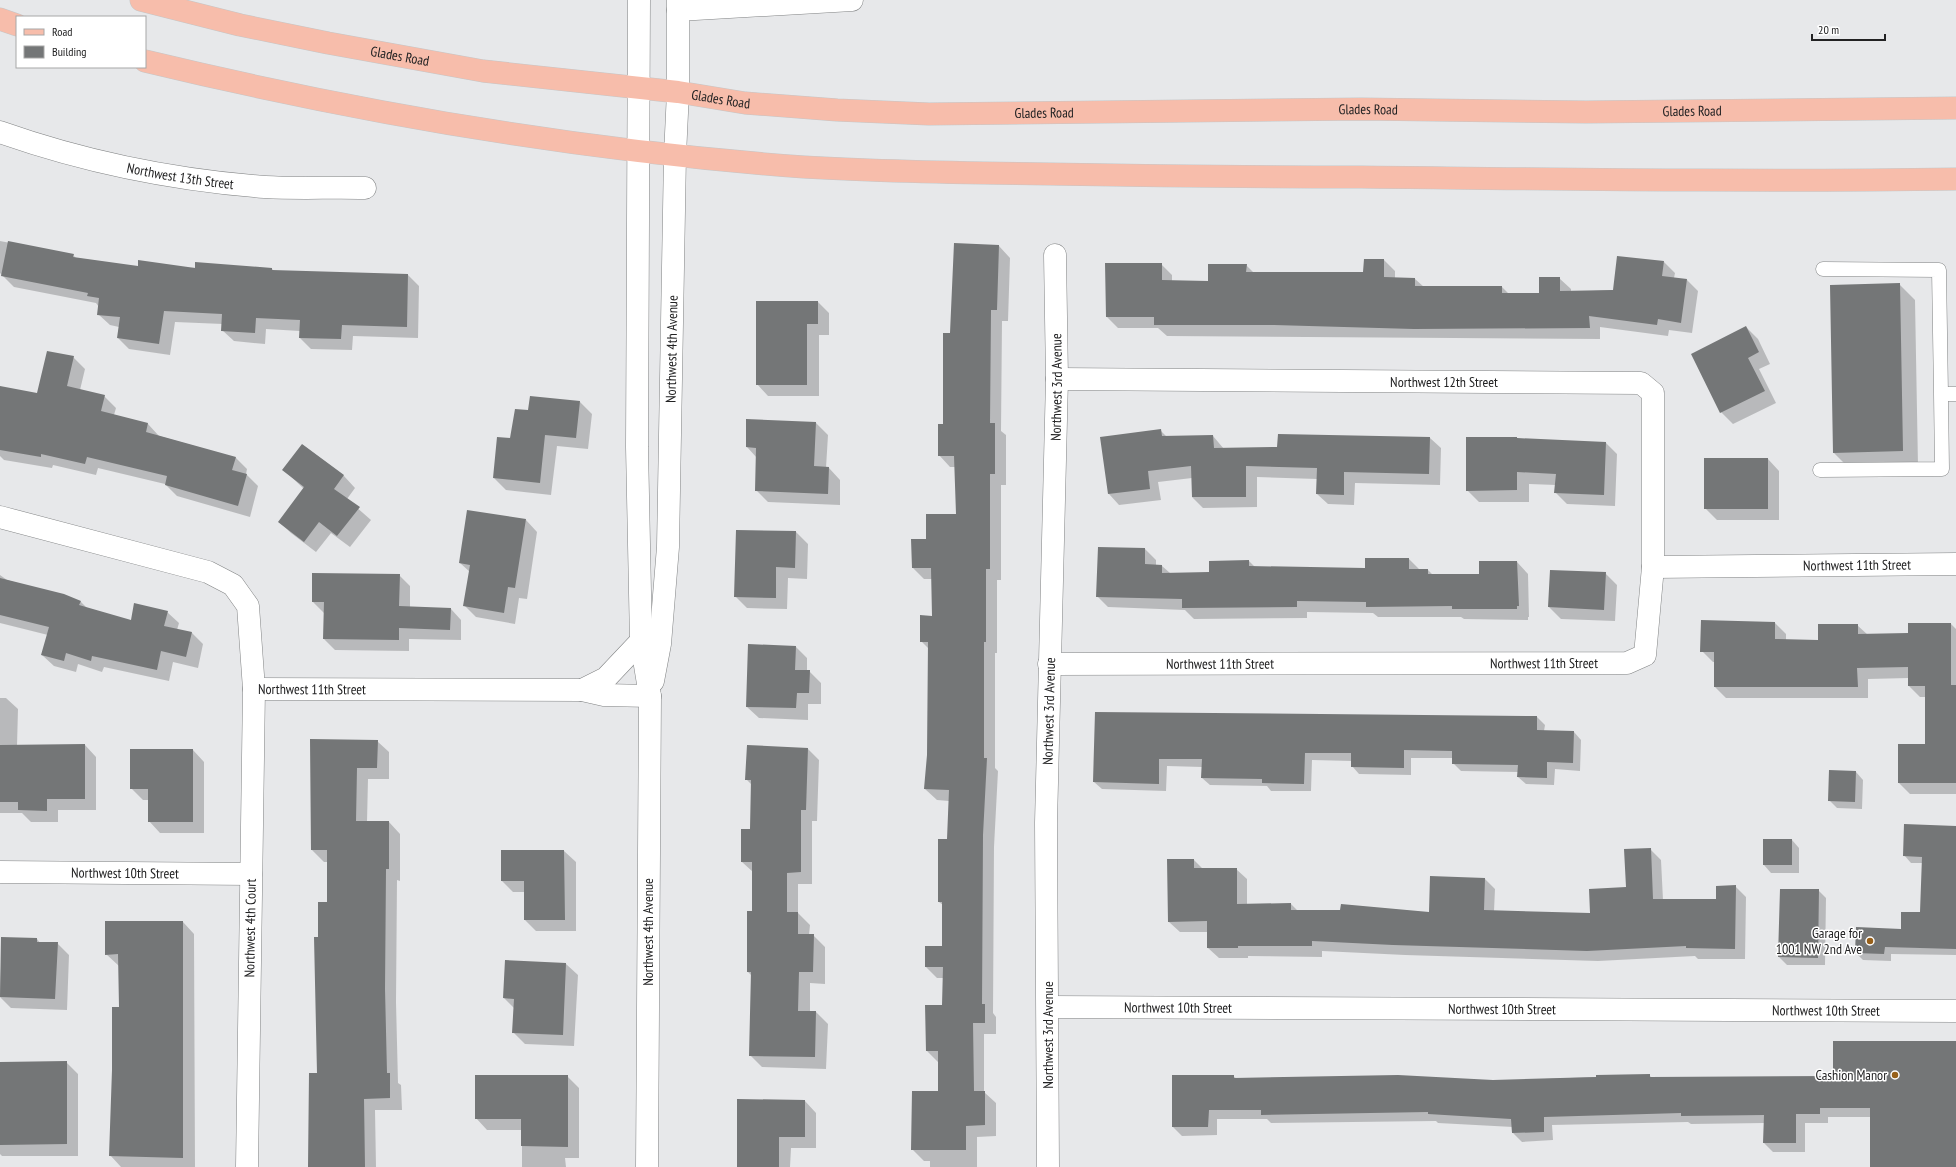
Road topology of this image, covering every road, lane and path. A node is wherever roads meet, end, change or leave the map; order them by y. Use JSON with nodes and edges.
{"nodes":[{"id":1,"x":141,"y":0,"type":"edge"},
{"id":2,"x":639,"y":0,"type":"edge"},
{"id":3,"x":852,"y":0,"type":"edge"},
{"id":4,"x":169,"y":4,"type":"edge"},
{"id":5,"x":678,"y":5,"type":"edge"},
{"id":6,"x":0,"y":19,"type":"edge"},
{"id":7,"x":16,"y":25,"type":"edge"},
{"id":8,"x":146,"y":61,"type":"edge"},
{"id":9,"x":639,"y":88,"type":"junction"},
{"id":10,"x":678,"y":92,"type":"junction"},
{"id":11,"x":1956,"y":108,"type":"edge"},
{"id":12,"x":0,"y":132,"type":"edge"},
{"id":13,"x":639,"y":151,"type":"junction"},
{"id":14,"x":675,"y":154,"type":"junction"},
{"id":15,"x":1956,"y":179,"type":"edge"},
{"id":16,"x":365,"y":188,"type":"dead end"},
{"id":17,"x":1055,"y":255,"type":"dead end"},
{"id":18,"x":1823,"y":268,"type":"dead end"},
{"id":19,"x":1057,"y":379,"type":"junction"},
{"id":20,"x":1941,"y":394,"type":"junction"},
{"id":21,"x":1956,"y":394,"type":"edge"},
{"id":22,"x":1820,"y":470,"type":"dead end"},
{"id":23,"x":0,"y":517,"type":"edge"},
{"id":24,"x":1956,"y":564,"type":"edge"},
{"id":25,"x":1653,"y":567,"type":"junction"},
{"id":26,"x":641,"y":641,"type":"junction"},
{"id":27,"x":1049,"y":664,"type":"junction"},
{"id":28,"x":254,"y":689,"type":"junction"},
{"id":29,"x":582,"y":690,"type":"junction"},
{"id":30,"x":650,"y":696,"type":"junction"},
{"id":31,"x":0,"y":872,"type":"edge"},
{"id":32,"x":251,"y":874,"type":"junction"},
{"id":33,"x":1048,"y":1007,"type":"junction"},
{"id":34,"x":1956,"y":1011,"type":"edge"},
{"id":35,"x":247,"y":1167,"type":"edge"},
{"id":36,"x":647,"y":1167,"type":"edge"},
{"id":37,"x":1048,"y":1167,"type":"edge"}],
"edges":[{"from":1,"to":4,"type":"main road","name":"Glades Road"},
{"from":2,"to":9,"type":"street","name":"Northwest 4th Avenue"},
{"from":3,"to":5,"type":"street"},
{"from":4,"to":9,"type":"main road","name":"Glades Road"},
{"from":5,"to":10,"type":"street","name":"Northwest 4th Avenue"},
{"from":6,"to":7,"type":"main road"},
{"from":8,"to":13,"type":"main road"},
{"from":9,"to":10,"type":"main road","name":"Glades Road"},
{"from":9,"to":13,"type":"street","name":"Northwest 4th Avenue"},
{"from":10,"to":11,"type":"main road","name":"Glades Road"},
{"from":10,"to":14,"type":"street","name":"Northwest 4th Avenue"},
{"from":12,"to":16,"type":"street","name":"Northwest 13th Street"},
{"from":13,"to":14,"type":"main road"},
{"from":13,"to":26,"type":"street","name":"Northwest 4th Avenue"},
{"from":14,"to":15,"type":"main road"},
{"from":14,"to":30,"type":"street","name":"Northwest 4th Avenue"},
{"from":17,"to":19,"type":"street","name":"Northwest 3rd Avenue"},
{"from":18,"to":20,"type":"lane"},
{"from":19,"to":25,"type":"street","name":"Northwest 12th Street"},
{"from":19,"to":27,"type":"street","name":"Northwest 3rd Avenue"},
{"from":20,"to":21,"type":"lane"},
{"from":20,"to":22,"type":"lane"},
{"from":23,"to":28,"type":"street","name":"Northwest 11th Street"},
{"from":24,"to":25,"type":"street","name":"Northwest 11th Street"},
{"from":25,"to":27,"type":"street","name":"Northwest 11th Street"},
{"from":26,"to":29,"type":"street"},
{"from":26,"to":30,"type":"street","name":"Northwest 4th Avenue"},
{"from":27,"to":33,"type":"street","name":"Northwest 3rd Avenue"},
{"from":28,"to":29,"type":"street","name":"Northwest 11th Street"},
{"from":28,"to":32,"type":"street","name":"Northwest 4th Court"},
{"from":29,"to":30,"type":"street","name":"Northwest 11th Street"},
{"from":30,"to":36,"type":"street","name":"Northwest 4th Avenue"},
{"from":31,"to":32,"type":"street","name":"Northwest 10th Street"},
{"from":32,"to":35,"type":"street","name":"Northwest 4th Court"},
{"from":33,"to":34,"type":"street","name":"Northwest 10th Street"},
{"from":33,"to":37,"type":"street","name":"Northwest 3rd Avenue"}]}
